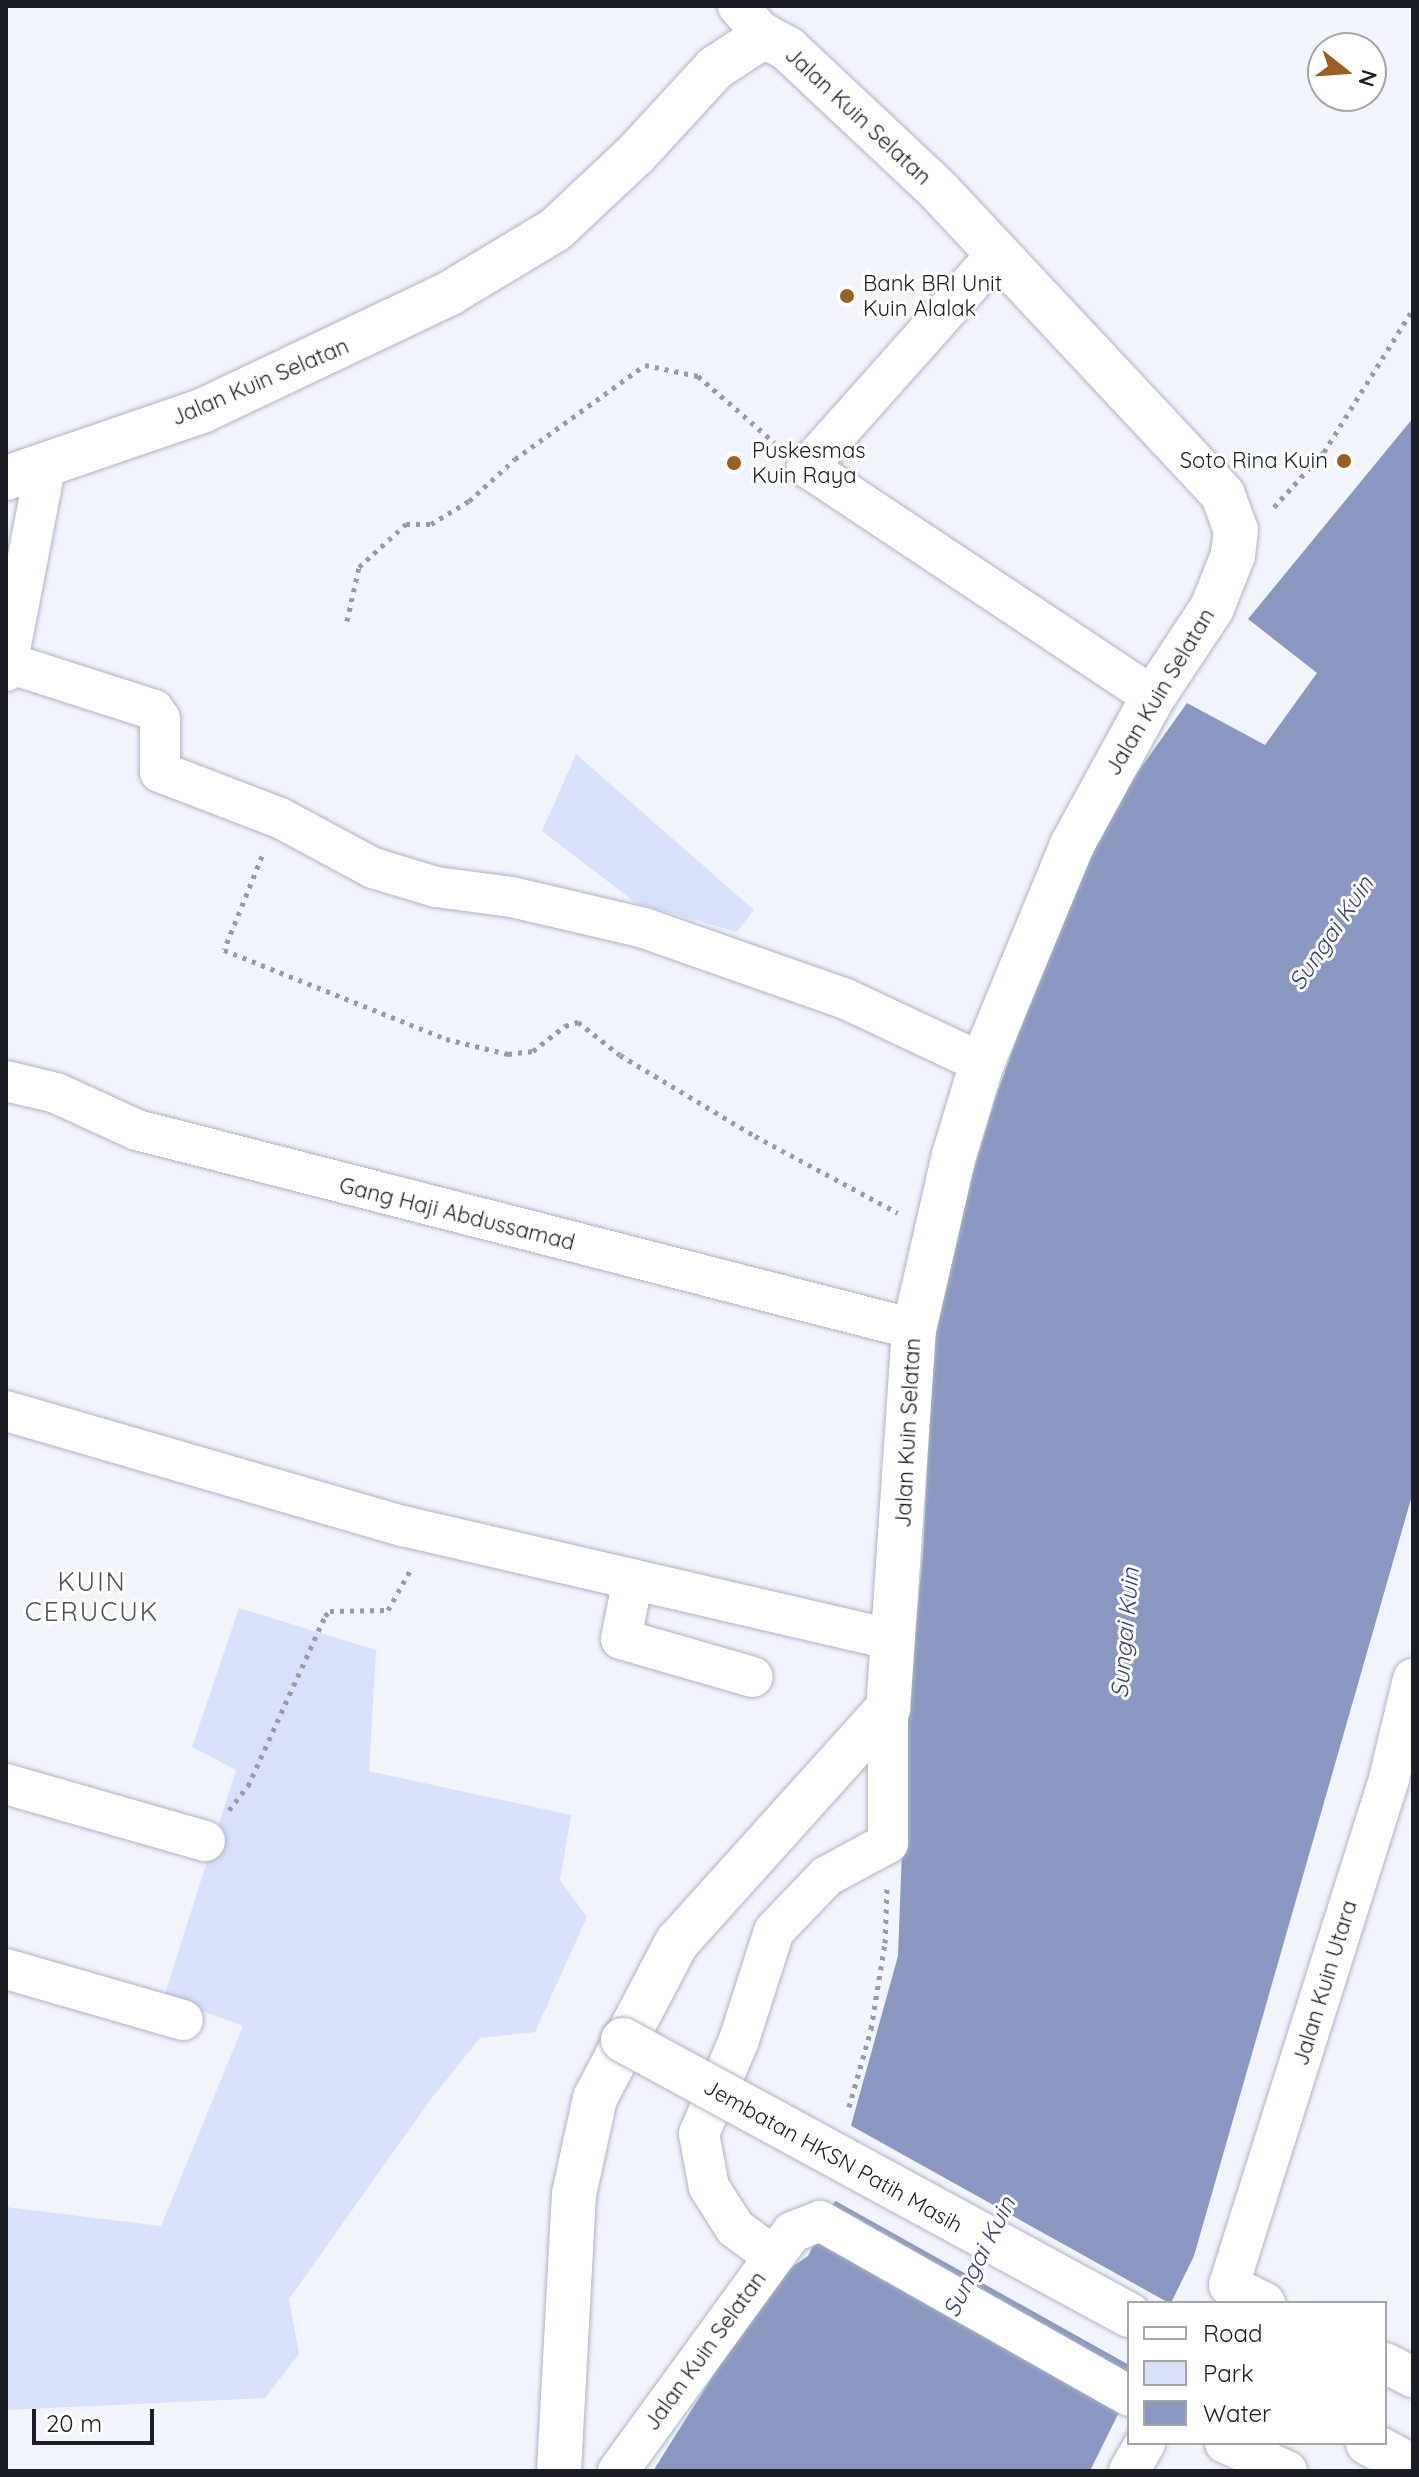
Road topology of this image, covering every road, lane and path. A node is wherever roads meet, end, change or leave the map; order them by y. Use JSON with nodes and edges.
{"nodes":[{"id":1,"x":751,"y":21,"type":"edge"},
{"id":2,"x":997,"y":254,"type":"junction"},
{"id":3,"x":1413,"y":309,"type":"edge"},
{"id":4,"x":46,"y":463,"type":"junction"},
{"id":5,"x":807,"y":467,"type":"junction"},
{"id":6,"x":6,"y":478,"type":"edge"},
{"id":7,"x":1236,"y":530,"type":"junction"},
{"id":8,"x":347,"y":621,"type":"dead end"},
{"id":9,"x":7,"y":667,"type":"edge"},
{"id":10,"x":1153,"y":697,"type":"junction"},
{"id":11,"x":280,"y":818,"type":"junction"},
{"id":12,"x":982,"y":1063,"type":"junction"},
{"id":13,"x":6,"y":1081,"type":"edge"},
{"id":14,"x":933,"y":1233,"type":"junction"},
{"id":15,"x":914,"y":1329,"type":"junction"},
{"id":16,"x":6,"y":1411,"type":"edge"},
{"id":17,"x":426,"y":1531,"type":"junction"},
{"id":18,"x":633,"y":1579,"type":"junction"},
{"id":19,"x":894,"y":1640,"type":"junction"},
{"id":20,"x":753,"y":1677,"type":"dead end"},
{"id":21,"x":1413,"y":1679,"type":"edge"},
{"id":22,"x":888,"y":1708,"type":"junction"},
{"id":23,"x":6,"y":1784,"type":"edge"},
{"id":24,"x":205,"y":1841,"type":"joint"},
{"id":25,"x":888,"y":1843,"type":"junction"},
{"id":26,"x":6,"y":1969,"type":"edge"},
{"id":27,"x":183,"y":2020,"type":"dead end"},
{"id":28,"x":623,"y":2040,"type":"junction"},
{"id":29,"x":849,"y":2107,"type":"dead end"},
{"id":30,"x":795,"y":2236,"type":"junction"},
{"id":31,"x":1261,"y":2301,"type":"edge"},
{"id":32,"x":1127,"y":2314,"type":"edge"},
{"id":33,"x":1387,"y":2364,"type":"edge"},
{"id":34,"x":1413,"y":2377,"type":"edge"},
{"id":35,"x":1127,"y":2395,"type":"edge"},
{"id":36,"x":1144,"y":2445,"type":"edge"},
{"id":37,"x":1229,"y":2445,"type":"edge"},
{"id":38,"x":1372,"y":2445,"type":"edge"},
{"id":39,"x":1413,"y":2467,"type":"edge"},
{"id":40,"x":559,"y":2471,"type":"edge"},
{"id":41,"x":618,"y":2471,"type":"edge"},
{"id":42,"x":1129,"y":2471,"type":"edge"},
{"id":43,"x":1287,"y":2471,"type":"edge"}],
"edges":[{"from":1,"to":2,"type":"main road","name":"Jalan Kuin Selatan"},
{"from":1,"to":4,"type":"main road","name":"Jalan Kuin Selatan"},
{"from":2,"to":5,"type":"street"},
{"from":2,"to":7,"type":"main road","name":"Jalan Kuin Selatan"},
{"from":3,"to":7,"type":"path"},
{"from":4,"to":6,"type":"main road","name":"Jalan Kuin Selatan"},
{"from":4,"to":9,"type":"street"},
{"from":5,"to":8,"type":"path"},
{"from":5,"to":10,"type":"street"},
{"from":7,"to":10,"type":"main road","name":"Jalan Kuin Selatan"},
{"from":9,"to":11,"type":"street"},
{"from":10,"to":12,"type":"main road","name":"Jalan Kuin Selatan"},
{"from":11,"to":12,"type":"street"},
{"from":11,"to":14,"type":"path"},
{"from":12,"to":14,"type":"main road","name":"Jalan Kuin Selatan"},
{"from":13,"to":15,"type":"street","name":"Gang Haji Abdussamad"},
{"from":14,"to":15,"type":"main road","name":"Jalan Kuin Selatan"},
{"from":15,"to":19,"type":"main road","name":"Jalan Kuin Selatan"},
{"from":16,"to":17,"type":"street"},
{"from":17,"to":18,"type":"street"},
{"from":17,"to":24,"type":"path"},
{"from":18,"to":19,"type":"street"},
{"from":18,"to":20,"type":"street"},
{"from":19,"to":22,"type":"main road","name":"Jalan Kuin Selatan"},
{"from":21,"to":31,"type":"street","name":"Jalan Kuin Utara"},
{"from":22,"to":25,"type":"street","name":"Jalan Kuin Selatan"},
{"from":22,"to":28,"type":"main road"},
{"from":23,"to":24,"type":"street"},
{"from":25,"to":29,"type":"path"},
{"from":25,"to":30,"type":"street"},
{"from":26,"to":27,"type":"street"},
{"from":28,"to":32,"type":"main road","name":"Jembatan HKSN Patih Masih","bridge":true},
{"from":28,"to":40,"type":"main road"},
{"from":30,"to":35,"type":"street"},
{"from":30,"to":41,"type":"street","name":"Jalan Kuin Selatan"},
{"from":33,"to":34,"type":"street"},
{"from":36,"to":42,"type":"street"},
{"from":37,"to":43,"type":"street"},
{"from":38,"to":39,"type":"main road"}]}
